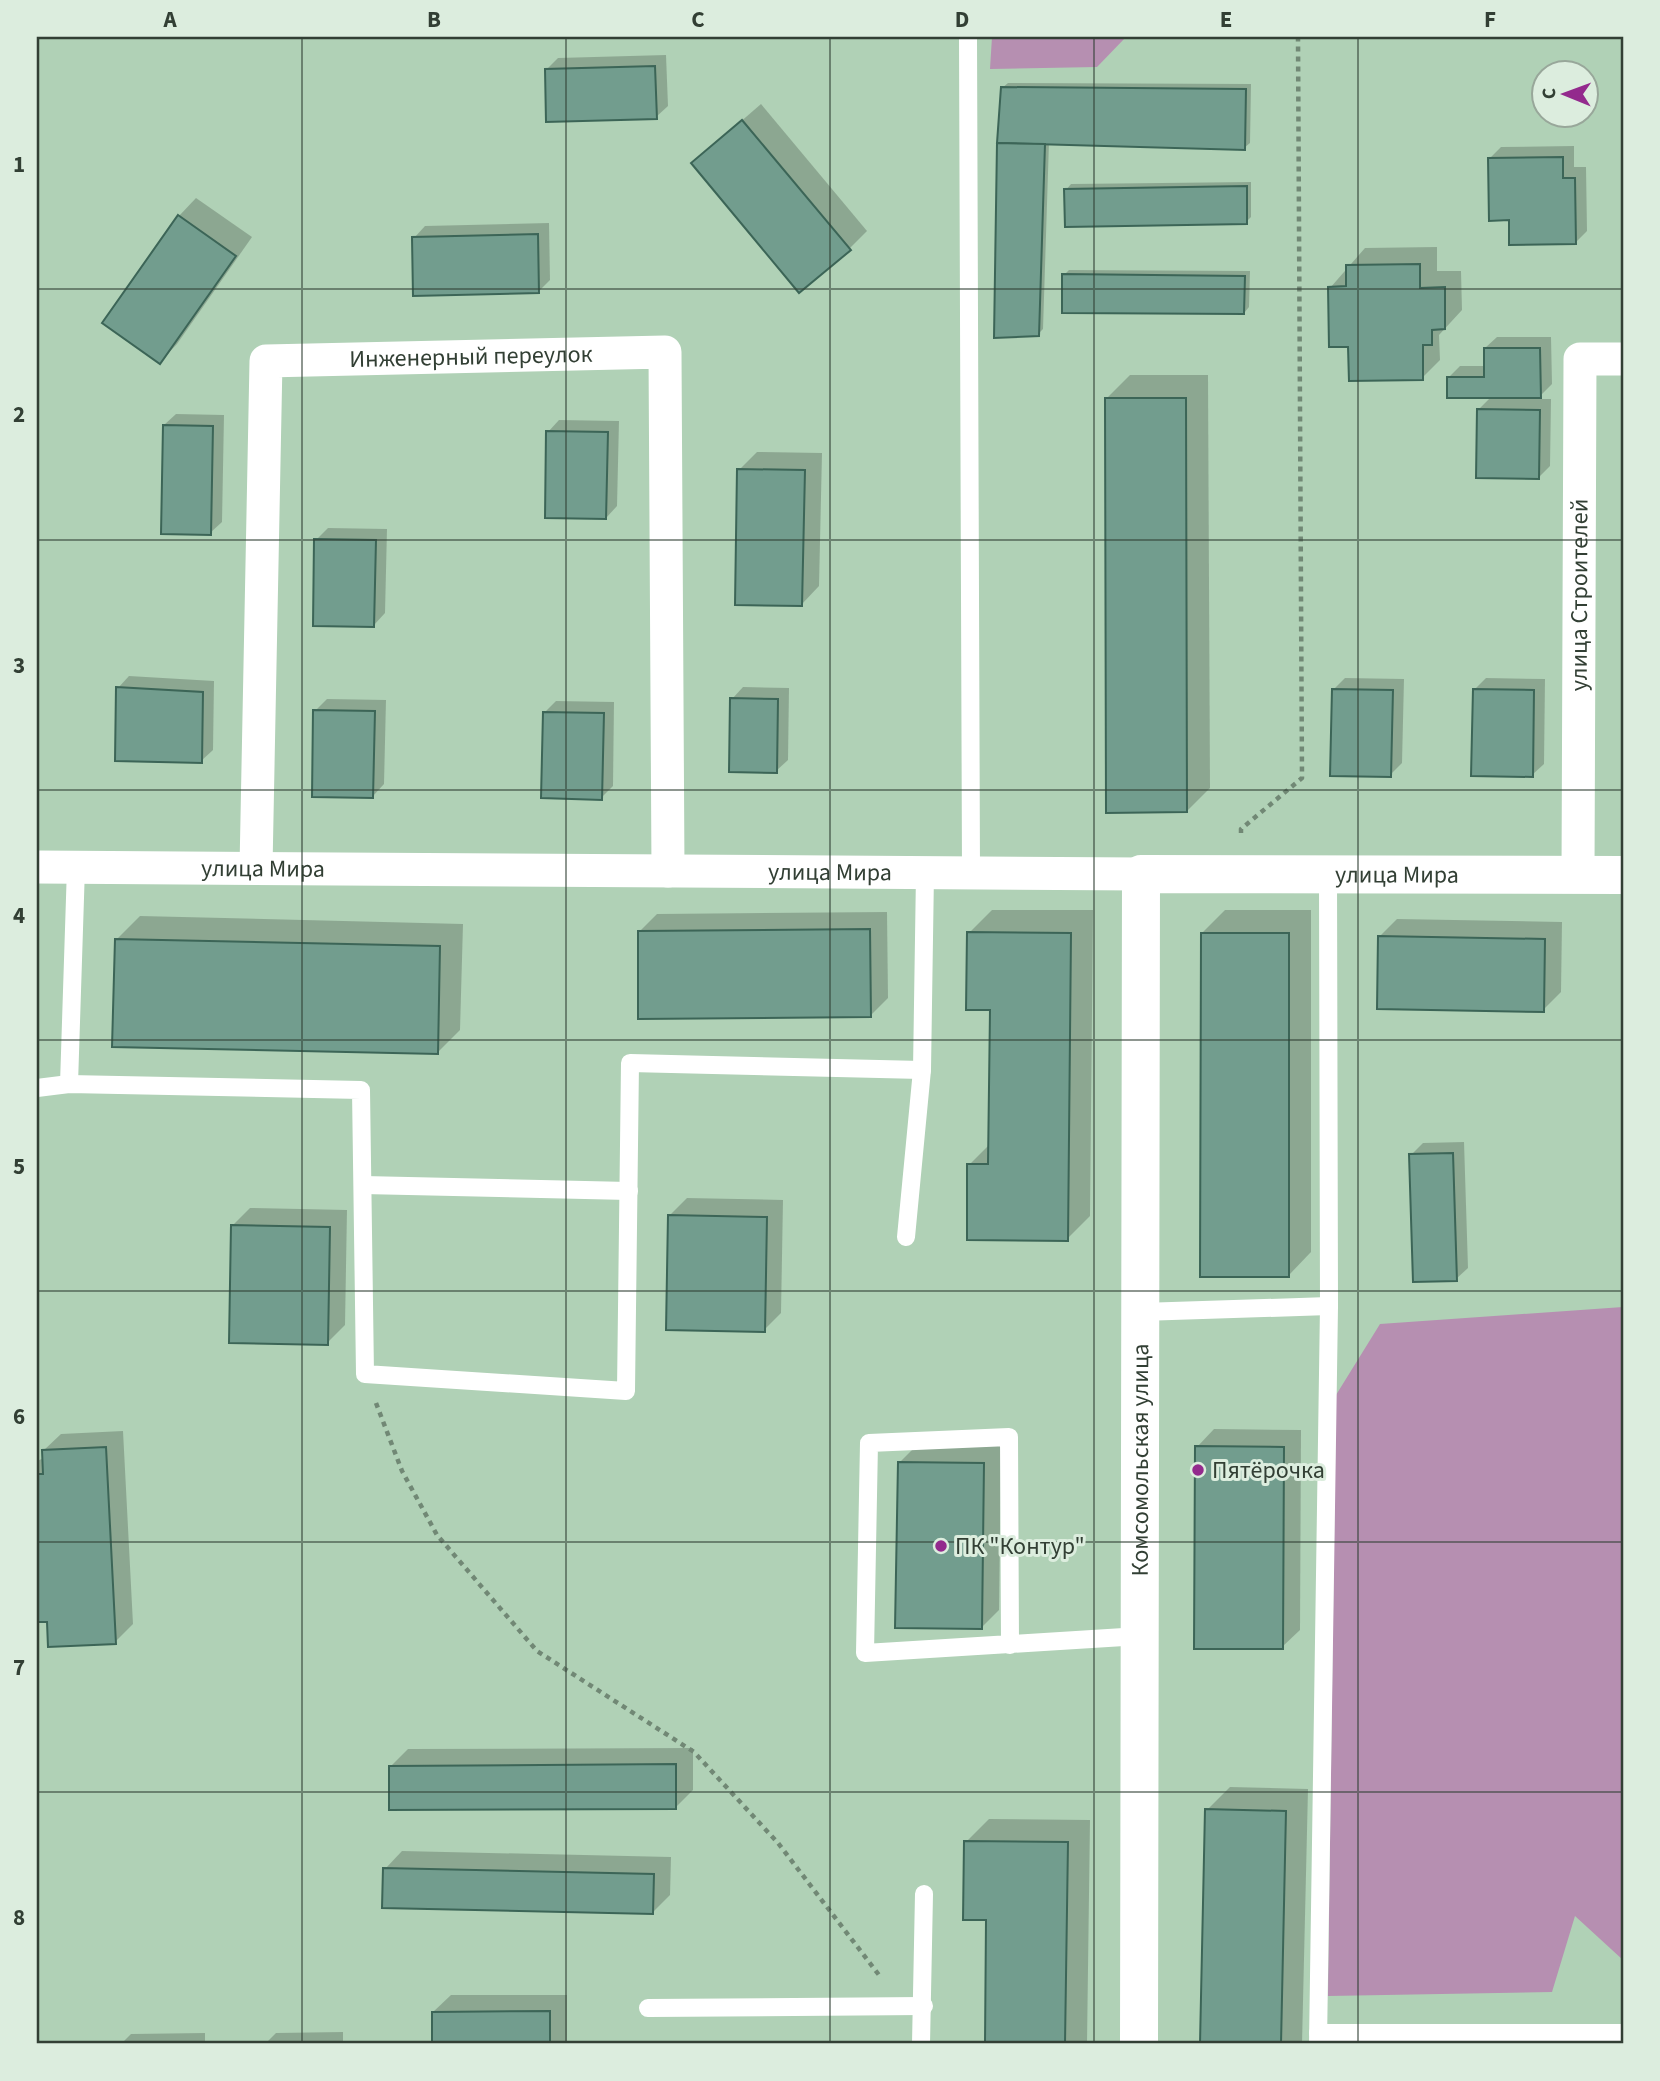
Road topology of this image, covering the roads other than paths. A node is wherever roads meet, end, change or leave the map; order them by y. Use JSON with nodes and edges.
{"nodes":[{"id":1,"x":968,"y":37,"type":"edge"},
{"id":2,"x":1623,"y":359,"type":"edge"},
{"id":3,"x":37,"y":867,"type":"edge"},
{"id":4,"x":76,"y":867,"type":"junction"},
{"id":5,"x":256,"y":869,"type":"junction"},
{"id":6,"x":668,"y":872,"type":"junction"},
{"id":7,"x":925,"y":873,"type":"junction"},
{"id":8,"x":971,"y":873,"type":"junction"},
{"id":9,"x":1141,"y":874,"type":"junction"},
{"id":10,"x":1328,"y":875,"type":"junction"},
{"id":11,"x":1578,"y":875,"type":"junction"},
{"id":12,"x":1623,"y":875,"type":"edge"},
{"id":13,"x":922,"y":1070,"type":"junction"},
{"id":14,"x":69,"y":1084,"type":"junction"},
{"id":15,"x":37,"y":1088,"type":"edge"},
{"id":16,"x":362,"y":1185,"type":"junction"},
{"id":17,"x":629,"y":1191,"type":"junction"},
{"id":18,"x":906,"y":1237,"type":"dead end"},
{"id":19,"x":1329,"y":1306,"type":"junction"},
{"id":20,"x":1141,"y":1311,"type":"junction"},
{"id":21,"x":1140,"y":1636,"type":"junction"},
{"id":22,"x":1010,"y":1645,"type":"junction"},
{"id":23,"x":924,"y":1894,"type":"dead end"},
{"id":24,"x":924,"y":2006,"type":"junction"},
{"id":25,"x":648,"y":2008,"type":"dead end"},
{"id":26,"x":1623,"y":2033,"type":"edge"},
{"id":27,"x":1318,"y":2038,"type":"edge"},
{"id":28,"x":921,"y":2044,"type":"edge"},
{"id":29,"x":1139,"y":2044,"type":"edge"}],
"edges":[{"from":1,"to":8,"type":"lane"},
{"from":2,"to":11,"type":"street","name":"улица Строителей"},
{"from":3,"to":4,"type":"street","name":"улица Мира"},
{"from":4,"to":5,"type":"street","name":"улица Мира"},
{"from":4,"to":14,"type":"lane"},
{"from":5,"to":6,"type":"street","name":"улица Мира"},
{"from":5,"to":6,"type":"street","name":"Инженерный переулок"},
{"from":6,"to":7,"type":"street","name":"улица Мира"},
{"from":7,"to":8,"type":"street","name":"улица Мира"},
{"from":7,"to":13,"type":"lane"},
{"from":8,"to":9,"type":"street","name":"улица Мира"},
{"from":9,"to":10,"type":"street","name":"улица Мира"},
{"from":9,"to":20,"type":"street","name":"Комсомольская улица"},
{"from":10,"to":11,"type":"street","name":"улица Мира"},
{"from":10,"to":19,"type":"lane"},
{"from":11,"to":12,"type":"street","name":"улица Мира"},
{"from":13,"to":17,"type":"lane"},
{"from":13,"to":18,"type":"lane"},
{"from":14,"to":15,"type":"lane"},
{"from":14,"to":16,"type":"lane"},
{"from":16,"to":17,"type":"lane"},
{"from":16,"to":17,"type":"lane"},
{"from":19,"to":20,"type":"lane"},
{"from":19,"to":27,"type":"lane"},
{"from":20,"to":21,"type":"street","name":"Комсомольская улица"},
{"from":21,"to":22,"type":"lane"},
{"from":21,"to":29,"type":"street","name":"Комсомольская улица"},
{"from":22,"to":22,"type":"lane"},
{"from":23,"to":24,"type":"lane"},
{"from":24,"to":25,"type":"lane"},
{"from":24,"to":28,"type":"lane"},
{"from":26,"to":27,"type":"lane"}]}
